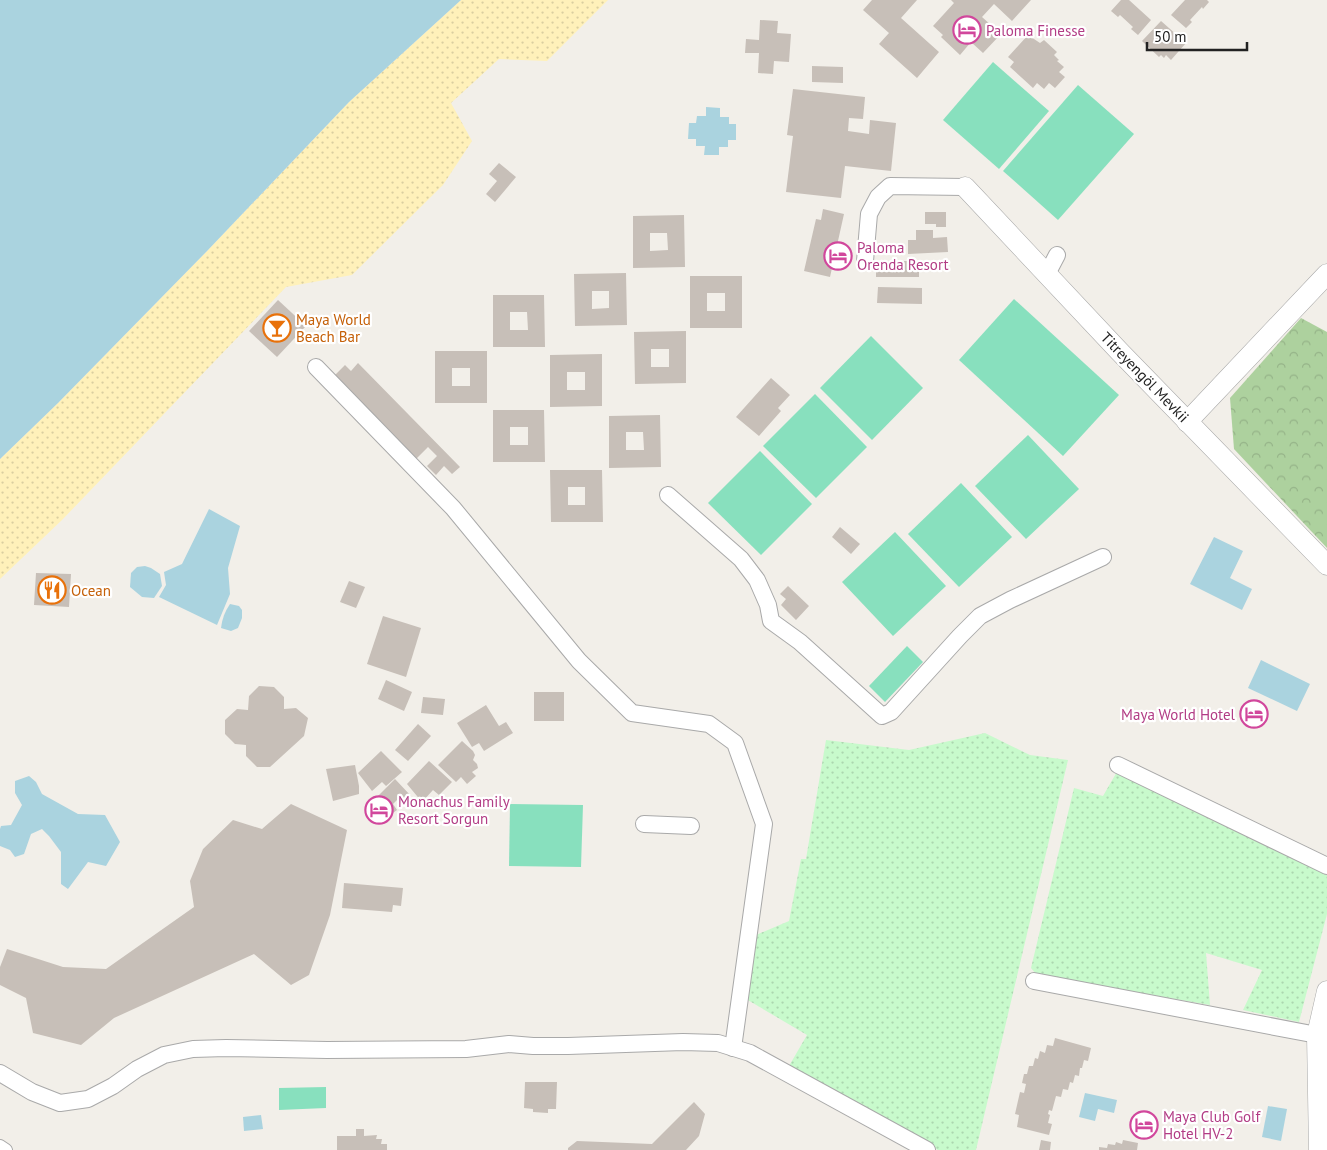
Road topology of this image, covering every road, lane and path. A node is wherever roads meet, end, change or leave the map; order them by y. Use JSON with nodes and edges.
{"nodes":[{"id":1,"x":965,"y":187,"type":"joint"},
{"id":2,"x":1057,"y":255,"type":"dead end"},
{"id":3,"x":865,"y":261,"type":"dead end"},
{"id":4,"x":1047,"y":274,"type":"junction"},
{"id":5,"x":1327,"y":274,"type":"edge"},
{"id":6,"x":316,"y":366,"type":"dead end"},
{"id":7,"x":1188,"y":422,"type":"junction"},
{"id":8,"x":668,"y":495,"type":"dead end"},
{"id":9,"x":1104,"y":557,"type":"dead end"},
{"id":10,"x":1327,"y":565,"type":"edge"},
{"id":11,"x":1118,"y":765,"type":"dead end"},
{"id":12,"x":644,"y":824,"type":"dead end"},
{"id":13,"x":691,"y":826,"type":"dead end"},
{"id":14,"x":1327,"y":866,"type":"edge"},
{"id":15,"x":1034,"y":981,"type":"dead end"},
{"id":16,"x":1327,"y":991,"type":"edge"},
{"id":17,"x":1317,"y":1035,"type":"junction"},
{"id":18,"x":733,"y":1048,"type":"junction"},
{"id":19,"x":0,"y":1073,"type":"edge"},
{"id":20,"x":0,"y":1146,"type":"edge"},
{"id":21,"x":6,"y":1150,"type":"edge"},
{"id":22,"x":927,"y":1150,"type":"edge"},
{"id":23,"x":1319,"y":1150,"type":"edge"}],
"edges":[{"from":1,"to":3,"type":"street"},
{"from":1,"to":4,"type":"street","name":"Titreyengöl Mevkii"},
{"from":2,"to":4,"type":"street"},
{"from":4,"to":7,"type":"street","name":"Titreyengöl Mevkii"},
{"from":5,"to":7,"type":"street"},
{"from":6,"to":18,"type":"street"},
{"from":7,"to":10,"type":"street","name":"Titreyengöl Mevkii"},
{"from":8,"to":9,"type":"street"},
{"from":11,"to":14,"type":"street"},
{"from":12,"to":13,"type":"street"},
{"from":15,"to":17,"type":"street"},
{"from":16,"to":17,"type":"street"},
{"from":17,"to":23,"type":"street"},
{"from":18,"to":19,"type":"street"},
{"from":18,"to":22,"type":"street"},
{"from":20,"to":21,"type":"street"}]}
